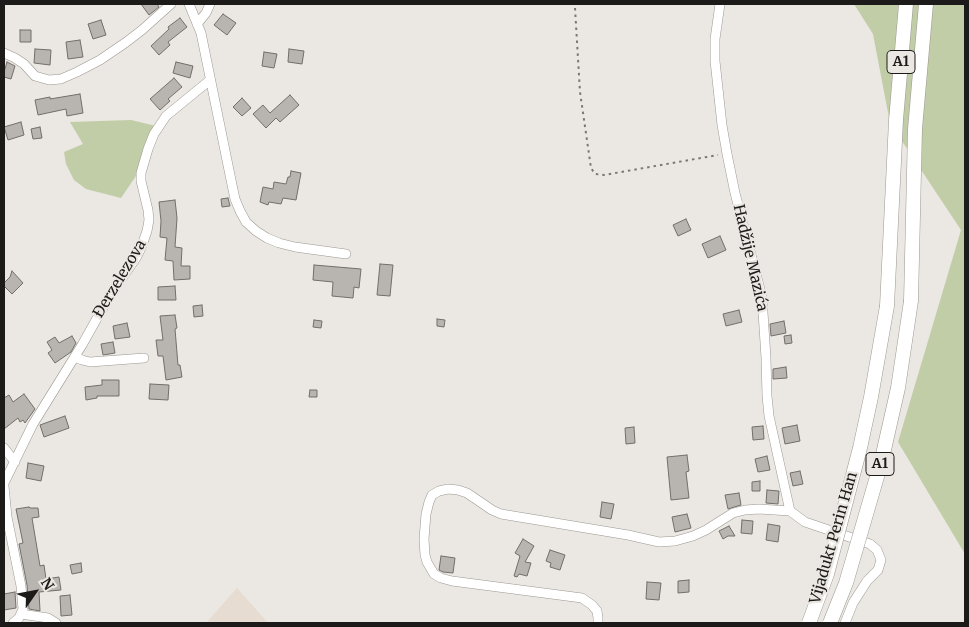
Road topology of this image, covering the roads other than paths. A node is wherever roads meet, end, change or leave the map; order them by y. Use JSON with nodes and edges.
{"nodes":[{"id":1,"x":171,"y":4,"type":"edge"},
{"id":2,"x":188,"y":4,"type":"edge"},
{"id":3,"x":210,"y":4,"type":"edge"},
{"id":4,"x":720,"y":4,"type":"edge"},
{"id":5,"x":906,"y":4,"type":"edge"},
{"id":6,"x":926,"y":4,"type":"edge"},
{"id":7,"x":198,"y":24,"type":"junction"},
{"id":8,"x":4,"y":54,"type":"edge"},
{"id":9,"x":210,"y":80,"type":"junction"},
{"id":10,"x":346,"y":254,"type":"dead end"},
{"id":11,"x":75,"y":356,"type":"junction"},
{"id":12,"x":144,"y":358,"type":"dead end"},
{"id":13,"x":4,"y":448,"type":"edge"},
{"id":14,"x":15,"y":462,"type":"junction"},
{"id":15,"x":4,"y":485,"type":"edge"},
{"id":16,"x":790,"y":511,"type":"junction"},
{"id":17,"x":21,"y":614,"type":"junction"},
{"id":18,"x":13,"y":623,"type":"edge"},
{"id":19,"x":56,"y":623,"type":"edge"},
{"id":20,"x":598,"y":623,"type":"edge"},
{"id":21,"x":809,"y":623,"type":"edge"},
{"id":22,"x":830,"y":623,"type":"edge"},
{"id":23,"x":845,"y":623,"type":"edge"}],
"edges":[{"from":1,"to":8,"type":"street"},
{"from":2,"to":7,"type":"street"},
{"from":3,"to":7,"type":"street"},
{"from":4,"to":16,"type":"street","name":"Hadžije Mazića"},
{"from":5,"to":21,"type":"highway","name":"Vijadukt Perin Han","number":"A1","bridge":true},
{"from":6,"to":22,"type":"highway","name":"Vijadukt Perin Han","number":"A1","bridge":true},
{"from":7,"to":9,"type":"street"},
{"from":9,"to":10,"type":"street"},
{"from":9,"to":11,"type":"street","name":"Đerzelezova"},
{"from":11,"to":12,"type":"street"},
{"from":11,"to":14,"type":"street","name":"Đerzelezova"},
{"from":13,"to":14,"type":"street"},
{"from":14,"to":15,"type":"street","name":"Đerzelezova"},
{"from":15,"to":17,"type":"street","name":"Đerzelezova"},
{"from":16,"to":20,"type":"street"},
{"from":16,"to":23,"type":"street"},
{"from":17,"to":18,"type":"street"},
{"from":17,"to":19,"type":"street"}]}
